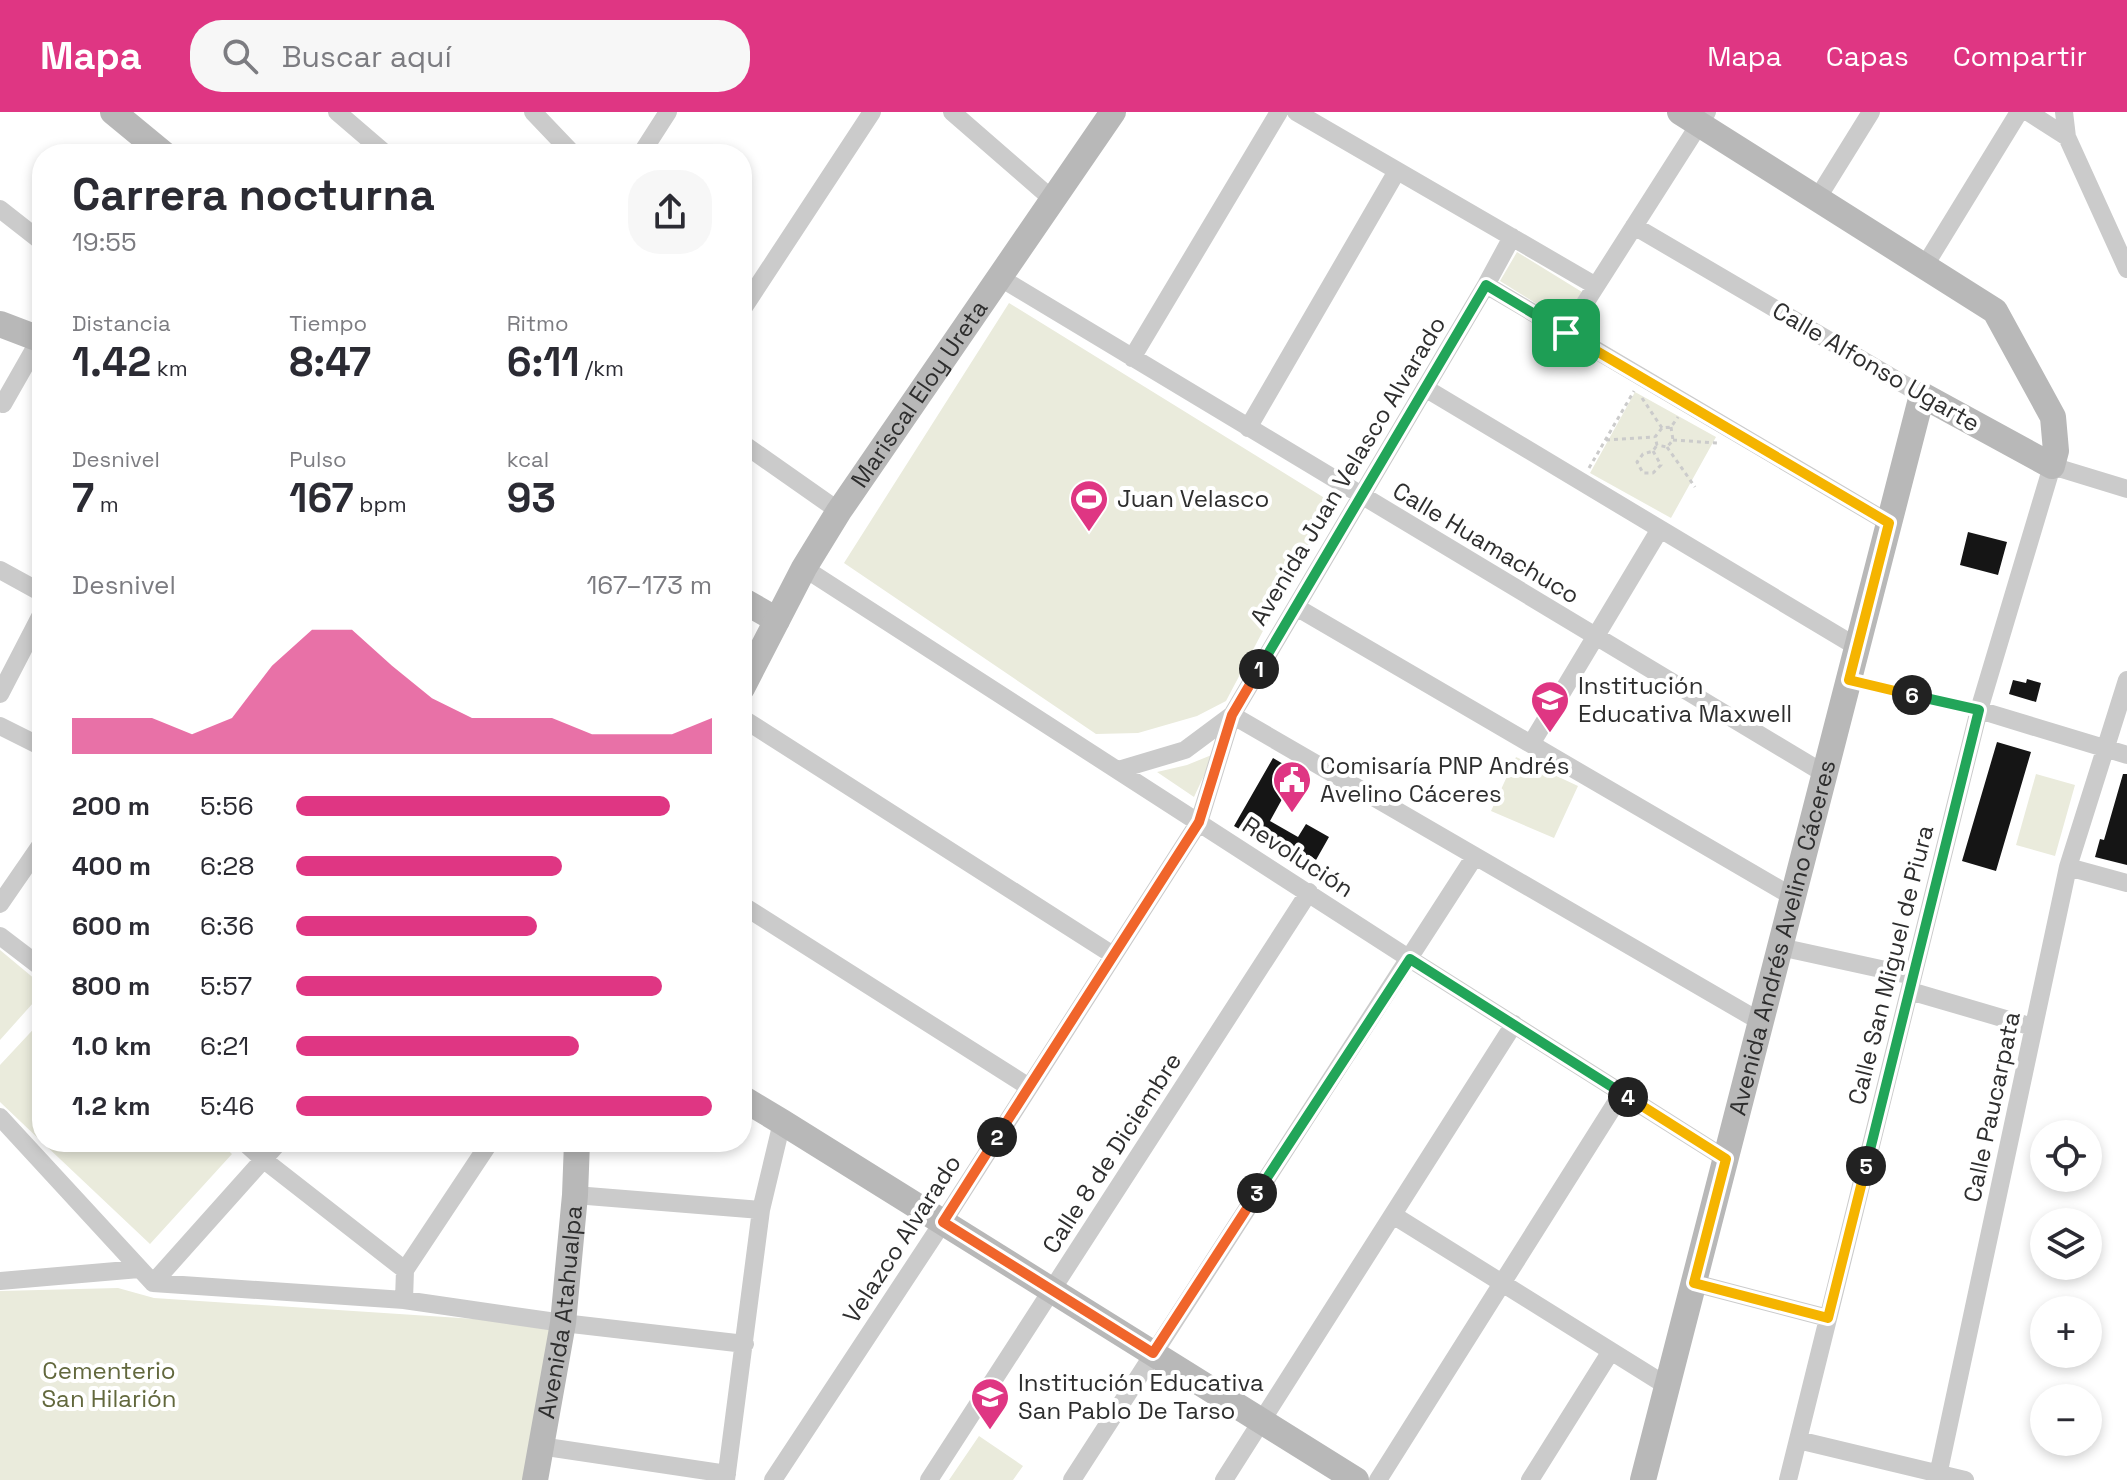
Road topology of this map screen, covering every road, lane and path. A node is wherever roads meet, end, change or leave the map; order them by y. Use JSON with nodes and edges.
{"nodes":[{"id":1,"x":113,"y":112,"type":"edge"},
{"id":2,"x":337,"y":112,"type":"edge"},
{"id":3,"x":533,"y":112,"type":"edge"},
{"id":4,"x":668,"y":112,"type":"edge"},
{"id":5,"x":872,"y":112,"type":"edge"},
{"id":6,"x":952,"y":112,"type":"edge"},
{"id":7,"x":1113,"y":112,"type":"edge"},
{"id":8,"x":1279,"y":112,"type":"edge"},
{"id":9,"x":1296,"y":112,"type":"edge"},
{"id":10,"x":1871,"y":112,"type":"edge"},
{"id":11,"x":2019,"y":112,"type":"edge"},
{"id":12,"x":2028,"y":112,"type":"edge"},
{"id":13,"x":2064,"y":112,"type":"edge"},
{"id":14,"x":1695,"y":116,"type":"edge"},
{"id":15,"x":2067,"y":137,"type":"junction"},
{"id":16,"x":152,"y":144,"type":"edge"},
{"id":17,"x":374,"y":144,"type":"edge"},
{"id":18,"x":563,"y":144,"type":"edge"},
{"id":19,"x":647,"y":144,"type":"edge"},
{"id":20,"x":1397,"y":171,"type":"junction"},
{"id":21,"x":1052,"y":199,"type":"junction"},
{"id":22,"x":1817,"y":199,"type":"junction"},
{"id":23,"x":0,"y":209,"type":"edge"},
{"id":24,"x":1634,"y":226,"type":"junction"},
{"id":25,"x":32,"y":234,"type":"edge"},
{"id":26,"x":1512,"y":237,"type":"junction"},
{"id":27,"x":1924,"y":267,"type":"junction"},
{"id":28,"x":2127,"y":269,"type":"edge"},
{"id":29,"x":999,"y":277,"type":"junction"},
{"id":30,"x":1486,"y":285,"type":"junction"},
{"id":31,"x":1596,"y":286,"type":"junction"},
{"id":32,"x":752,"y":295,"type":"edge"},
{"id":33,"x":0,"y":324,"type":"edge"},
{"id":34,"x":1566,"y":333,"type":"junction"},
{"id":35,"x":32,"y":336,"type":"edge"},
{"id":36,"x":32,"y":355,"type":"edge"},
{"id":37,"x":1132,"y":358,"type":"junction"},
{"id":38,"x":1425,"y":388,"type":"junction"},
{"id":39,"x":1922,"y":395,"type":"junction"},
{"id":40,"x":3,"y":404,"type":"dead end"},
{"id":41,"x":1687,"y":404,"type":"junction"},
{"id":42,"x":1671,"y":427,"type":"junction"},
{"id":43,"x":1248,"y":428,"type":"junction"},
{"id":44,"x":1662,"y":428,"type":"junction"},
{"id":45,"x":1655,"y":437,"type":"junction"},
{"id":46,"x":1606,"y":440,"type":"junction"},
{"id":47,"x":1673,"y":440,"type":"junction"},
{"id":48,"x":1721,"y":443,"type":"dead end"},
{"id":49,"x":1657,"y":445,"type":"junction"},
{"id":50,"x":1667,"y":447,"type":"junction"},
{"id":51,"x":752,"y":450,"type":"edge"},
{"id":52,"x":1653,"y":451,"type":"junction"},
{"id":53,"x":2052,"y":466,"type":"junction"},
{"id":54,"x":1581,"y":481,"type":"junction"},
{"id":55,"x":1695,"y":487,"type":"dead end"},
{"id":56,"x":2127,"y":489,"type":"edge"},
{"id":57,"x":1361,"y":496,"type":"junction"},
{"id":58,"x":839,"y":511,"type":"junction"},
{"id":59,"x":1889,"y":523,"type":"junction"},
{"id":60,"x":1660,"y":529,"type":"junction"},
{"id":61,"x":804,"y":568,"type":"junction"},
{"id":62,"x":0,"y":570,"type":"edge"},
{"id":63,"x":32,"y":588,"type":"edge"},
{"id":64,"x":752,"y":606,"type":"edge"},
{"id":65,"x":1296,"y":607,"type":"junction"},
{"id":66,"x":777,"y":620,"type":"junction"},
{"id":67,"x":32,"y":632,"type":"edge"},
{"id":68,"x":1596,"y":637,"type":"junction"},
{"id":69,"x":1857,"y":647,"type":"junction"},
{"id":70,"x":752,"y":669,"type":"edge"},
{"id":71,"x":1849,"y":680,"type":"junction"},
{"id":72,"x":2127,"y":680,"type":"edge"},
{"id":73,"x":0,"y":694,"type":"edge"},
{"id":74,"x":1979,"y":710,"type":"junction"},
{"id":75,"x":1232,"y":715,"type":"junction"},
{"id":76,"x":752,"y":724,"type":"edge"},
{"id":77,"x":0,"y":726,"type":"edge"},
{"id":78,"x":32,"y":742,"type":"edge"},
{"id":79,"x":1531,"y":744,"type":"junction"},
{"id":80,"x":2105,"y":748,"type":"junction"},
{"id":81,"x":2127,"y":755,"type":"edge"},
{"id":82,"x":1118,"y":770,"type":"junction"},
{"id":83,"x":1825,"y":774,"type":"junction"},
{"id":84,"x":1199,"y":822,"type":"junction"},
{"id":85,"x":1475,"y":856,"type":"junction"},
{"id":86,"x":32,"y":858,"type":"edge"},
{"id":87,"x":2068,"y":867,"type":"junction"},
{"id":88,"x":2127,"y":883,"type":"edge"},
{"id":89,"x":1309,"y":892,"type":"junction"},
{"id":90,"x":1793,"y":897,"type":"junction"},
{"id":91,"x":0,"y":904,"type":"edge"},
{"id":92,"x":752,"y":911,"type":"edge"},
{"id":93,"x":0,"y":936,"type":"edge"},
{"id":94,"x":1780,"y":947,"type":"junction"},
{"id":95,"x":1113,"y":955,"type":"junction"},
{"id":96,"x":1410,"y":959,"type":"junction"},
{"id":97,"x":32,"y":960,"type":"edge"},
{"id":98,"x":1911,"y":984,"type":"junction"},
{"id":99,"x":1761,"y":1022,"type":"junction"},
{"id":100,"x":1514,"y":1024,"type":"junction"},
{"id":101,"x":2033,"y":1027,"type":"junction"},
{"id":102,"x":1029,"y":1087,"type":"junction"},
{"id":103,"x":1622,"y":1093,"type":"junction"},
{"id":104,"x":752,"y":1104,"type":"edge"},
{"id":105,"x":782,"y":1122,"type":"junction"},
{"id":106,"x":2,"y":1124,"type":"edge"},
{"id":107,"x":255,"y":1152,"type":"edge"},
{"id":108,"x":271,"y":1152,"type":"edge"},
{"id":109,"x":483,"y":1152,"type":"edge"},
{"id":110,"x":577,"y":1152,"type":"edge"},
{"id":111,"x":1726,"y":1159,"type":"junction"},
{"id":112,"x":264,"y":1160,"type":"junction"},
{"id":113,"x":575,"y":1195,"type":"junction"},
{"id":114,"x":761,"y":1210,"type":"junction"},
{"id":115,"x":1393,"y":1215,"type":"junction"},
{"id":116,"x":943,"y":1222,"type":"junction"},
{"id":117,"x":139,"y":1269,"type":"junction"},
{"id":118,"x":405,"y":1270,"type":"junction"},
{"id":119,"x":0,"y":1281,"type":"edge"},
{"id":120,"x":153,"y":1283,"type":"junction"},
{"id":121,"x":1502,"y":1283,"type":"junction"},
{"id":122,"x":1694,"y":1283,"type":"junction"},
{"id":123,"x":1051,"y":1290,"type":"junction"},
{"id":124,"x":404,"y":1300,"type":"junction"},
{"id":125,"x":1828,"y":1318,"type":"junction"},
{"id":126,"x":563,"y":1323,"type":"junction"},
{"id":127,"x":745,"y":1344,"type":"junction"},
{"id":128,"x":1611,"y":1351,"type":"junction"},
{"id":129,"x":1153,"y":1353,"type":"junction"},
{"id":130,"x":1667,"y":1386,"type":"junction"},
{"id":131,"x":1261,"y":1421,"type":"junction"},
{"id":132,"x":1798,"y":1440,"type":"junction"},
{"id":133,"x":540,"y":1446,"type":"junction"},
{"id":134,"x":726,"y":1477,"type":"edge"},
{"id":135,"x":1937,"y":1477,"type":"edge"},
{"id":136,"x":535,"y":1480,"type":"edge"},
{"id":137,"x":773,"y":1480,"type":"edge"},
{"id":138,"x":929,"y":1480,"type":"edge"},
{"id":139,"x":1072,"y":1480,"type":"edge"},
{"id":140,"x":1224,"y":1480,"type":"edge"},
{"id":141,"x":1356,"y":1480,"type":"edge"},
{"id":142,"x":1378,"y":1480,"type":"edge"},
{"id":143,"x":1530,"y":1480,"type":"edge"},
{"id":144,"x":1643,"y":1480,"type":"edge"},
{"id":145,"x":1788,"y":1480,"type":"edge"},
{"id":146,"x":1965,"y":1480,"type":"edge"}],
"edges":[{"from":1,"to":16,"type":"street"},
{"from":2,"to":17,"type":"street"},
{"from":3,"to":18,"type":"street"},
{"from":4,"to":19,"type":"street"},
{"from":5,"to":32,"type":"street"},
{"from":6,"to":21,"type":"street"},
{"from":7,"to":21,"type":"street","name":"Mariscal Eloy Ureta"},
{"from":8,"to":37,"type":"street"},
{"from":9,"to":20,"type":"street"},
{"from":10,"to":22,"type":"street"},
{"from":11,"to":27,"type":"street"},
{"from":12,"to":15,"type":"street"},
{"from":13,"to":15,"type":"street"},
{"from":14,"to":22,"type":"street"},
{"from":14,"to":24,"type":"street"},
{"from":15,"to":28,"type":"street"},
{"from":20,"to":26,"type":"street"},
{"from":20,"to":43,"type":"street"},
{"from":21,"to":29,"type":"street","name":"Mariscal Eloy Ureta"},
{"from":22,"to":27,"type":"street"},
{"from":23,"to":25,"type":"street"},
{"from":24,"to":31,"type":"street"},
{"from":24,"to":39,"type":"street","name":"Calle Alfonso Ugarte"},
{"from":26,"to":30,"type":"street","name":"Avenida Juan Velasco Alvarado"},
{"from":26,"to":31,"type":"street"},
{"from":27,"to":53,"type":"street"},
{"from":29,"to":37,"type":"street","name":"Calle Huamachuco"},
{"from":29,"to":58,"type":"street","name":"Mariscal Eloy Ureta"},
{"from":30,"to":34,"type":"street"},
{"from":30,"to":38,"type":"street","name":"Avenida Juan Velasco Alvarado"},
{"from":31,"to":34,"type":"street"},
{"from":33,"to":35,"type":"street"},
{"from":34,"to":41,"type":"street"},
{"from":36,"to":40,"type":"street"},
{"from":37,"to":43,"type":"street","name":"Calle Huamachuco"},
{"from":38,"to":54,"type":"street"},
{"from":38,"to":57,"type":"street","name":"Avenida Juan Velasco Alvarado"},
{"from":39,"to":53,"type":"street","name":"Calle Alfonso Ugarte"},
{"from":39,"to":59,"type":"street","name":"Avenida Andrés Avelino Cáceres"},
{"from":41,"to":42,"type":"path"},
{"from":41,"to":59,"type":"street"},
{"from":42,"to":44,"type":"path"},
{"from":42,"to":47,"type":"path"},
{"from":43,"to":57,"type":"street","name":"Calle Huamachuco"},
{"from":44,"to":45,"type":"path"},
{"from":44,"to":46,"type":"path"},
{"from":45,"to":46,"type":"path"},
{"from":45,"to":49,"type":"path"},
{"from":46,"to":54,"type":"path"},
{"from":47,"to":48,"type":"path"},
{"from":47,"to":50,"type":"path"},
{"from":49,"to":50,"type":"path"},
{"from":49,"to":52,"type":"path"},
{"from":50,"to":55,"type":"path"},
{"from":51,"to":58,"type":"street"},
{"from":52,"to":52,"type":"path"},
{"from":53,"to":56,"type":"street","name":"Calle Alfonso Ugarte"},
{"from":53,"to":74,"type":"street","name":"Calle San Miguel de Piura"},
{"from":54,"to":60,"type":"street"},
{"from":57,"to":65,"type":"street","name":"Avenida Juan Velasco Alvarado"},
{"from":57,"to":68,"type":"street","name":"Calle Huamachuco"},
{"from":58,"to":61,"type":"street","name":"Mariscal Eloy Ureta"},
{"from":59,"to":69,"type":"street","name":"Avenida Andrés Avelino Cáceres"},
{"from":60,"to":68,"type":"street"},
{"from":60,"to":69,"type":"street"},
{"from":61,"to":66,"type":"street","name":"Mariscal Eloy Ureta"},
{"from":61,"to":82,"type":"street","name":"Revolución"},
{"from":62,"to":63,"type":"street"},
{"from":64,"to":66,"type":"street"},
{"from":65,"to":75,"type":"street","name":"Avenida Juan Velasco Alvarado"},
{"from":65,"to":79,"type":"street"},
{"from":66,"to":70,"type":"street","name":"Mariscal Eloy Ureta"},
{"from":67,"to":73,"type":"street"},
{"from":68,"to":79,"type":"street"},
{"from":68,"to":83,"type":"street","name":"Calle Huamachuco"},
{"from":69,"to":71,"type":"street","name":"Avenida Andrés Avelino Cáceres"},
{"from":71,"to":74,"type":"lane"},
{"from":71,"to":83,"type":"street","name":"Avenida Andrés Avelino Cáceres"},
{"from":72,"to":80,"type":"street","name":"Calle Paucarpata"},
{"from":74,"to":80,"type":"street"},
{"from":74,"to":98,"type":"street","name":"Calle San Miguel de Piura"},
{"from":75,"to":82,"type":"street"},
{"from":75,"to":84,"type":"street","name":"Avenida Juan Velasco Alvarado"},
{"from":75,"to":85,"type":"street"},
{"from":76,"to":95,"type":"street"},
{"from":77,"to":78,"type":"street"},
{"from":79,"to":90,"type":"street"},
{"from":80,"to":81,"type":"street"},
{"from":80,"to":87,"type":"street","name":"Calle Paucarpata"},
{"from":82,"to":84,"type":"street","name":"Revolución"},
{"from":83,"to":90,"type":"street","name":"Avenida Andrés Avelino Cáceres"},
{"from":84,"to":89,"type":"street","name":"Revolución"},
{"from":84,"to":95,"type":"street","name":"Velazco Alvarado"},
{"from":85,"to":96,"type":"street"},
{"from":85,"to":99,"type":"street"},
{"from":86,"to":91,"type":"street"},
{"from":87,"to":88,"type":"street"},
{"from":87,"to":101,"type":"street","name":"Calle Paucarpata"},
{"from":89,"to":96,"type":"street","name":"Revolución"},
{"from":89,"to":123,"type":"street","name":"Calle 8 de Diciembre"},
{"from":90,"to":94,"type":"street","name":"Avenida Andrés Avelino Cáceres"},
{"from":92,"to":102,"type":"street"},
{"from":93,"to":97,"type":"street"},
{"from":94,"to":98,"type":"street"},
{"from":94,"to":99,"type":"street","name":"Avenida Andrés Avelino Cáceres"},
{"from":95,"to":102,"type":"street","name":"Velazco Alvarado"},
{"from":96,"to":100,"type":"street","name":"Revolución"},
{"from":96,"to":129,"type":"street"},
{"from":98,"to":101,"type":"street"},
{"from":98,"to":125,"type":"street","name":"Calle San Miguel de Piura"},
{"from":99,"to":111,"type":"street","name":"Avenida Andrés Avelino Cáceres"},
{"from":100,"to":103,"type":"street","name":"Revolución"},
{"from":100,"to":115,"type":"street"},
{"from":101,"to":135,"type":"street","name":"Calle Paucarpata"},
{"from":102,"to":116,"type":"street","name":"Velazco Alvarado"},
{"from":103,"to":111,"type":"street","name":"Revolución"},
{"from":103,"to":121,"type":"street"},
{"from":104,"to":105,"type":"street"},
{"from":105,"to":114,"type":"street"},
{"from":105,"to":116,"type":"street"},
{"from":106,"to":117,"type":"street"},
{"from":107,"to":112,"type":"street"},
{"from":108,"to":112,"type":"street"},
{"from":109,"to":118,"type":"street"},
{"from":110,"to":113,"type":"street","name":"Avenida Atahualpa"},
{"from":111,"to":122,"type":"street","name":"Avenida Andrés Avelino Cáceres"},
{"from":112,"to":118,"type":"street"},
{"from":112,"to":120,"type":"street"},
{"from":113,"to":114,"type":"street"},
{"from":113,"to":126,"type":"street","name":"Avenida Atahualpa"},
{"from":114,"to":127,"type":"street"},
{"from":115,"to":121,"type":"street"},
{"from":115,"to":131,"type":"street"},
{"from":116,"to":123,"type":"street"},
{"from":116,"to":137,"type":"street","name":"Velazco Alvarado"},
{"from":117,"to":119,"type":"street"},
{"from":117,"to":120,"type":"street"},
{"from":118,"to":124,"type":"street"},
{"from":120,"to":124,"type":"street"},
{"from":121,"to":128,"type":"street"},
{"from":121,"to":142,"type":"street"},
{"from":122,"to":125,"type":"street"},
{"from":122,"to":130,"type":"street","name":"Avenida Andrés Avelino Cáceres"},
{"from":123,"to":129,"type":"street"},
{"from":123,"to":138,"type":"street","name":"Calle 8 de Diciembre"},
{"from":124,"to":126,"type":"street"},
{"from":125,"to":132,"type":"street","name":"Calle San Miguel de Piura"},
{"from":126,"to":127,"type":"street"},
{"from":126,"to":133,"type":"street","name":"Avenida Atahualpa"},
{"from":127,"to":134,"type":"street"},
{"from":128,"to":130,"type":"street"},
{"from":128,"to":143,"type":"street"},
{"from":129,"to":131,"type":"street"},
{"from":129,"to":139,"type":"street"},
{"from":130,"to":144,"type":"street","name":"Avenida Andrés Avelino Cáceres"},
{"from":131,"to":140,"type":"street"},
{"from":131,"to":141,"type":"street"},
{"from":132,"to":135,"type":"street"},
{"from":132,"to":145,"type":"street","name":"Calle San Miguel de Piura"},
{"from":133,"to":134,"type":"street"},
{"from":133,"to":136,"type":"street","name":"Avenida Atahualpa"},
{"from":135,"to":146,"type":"street"}]}
